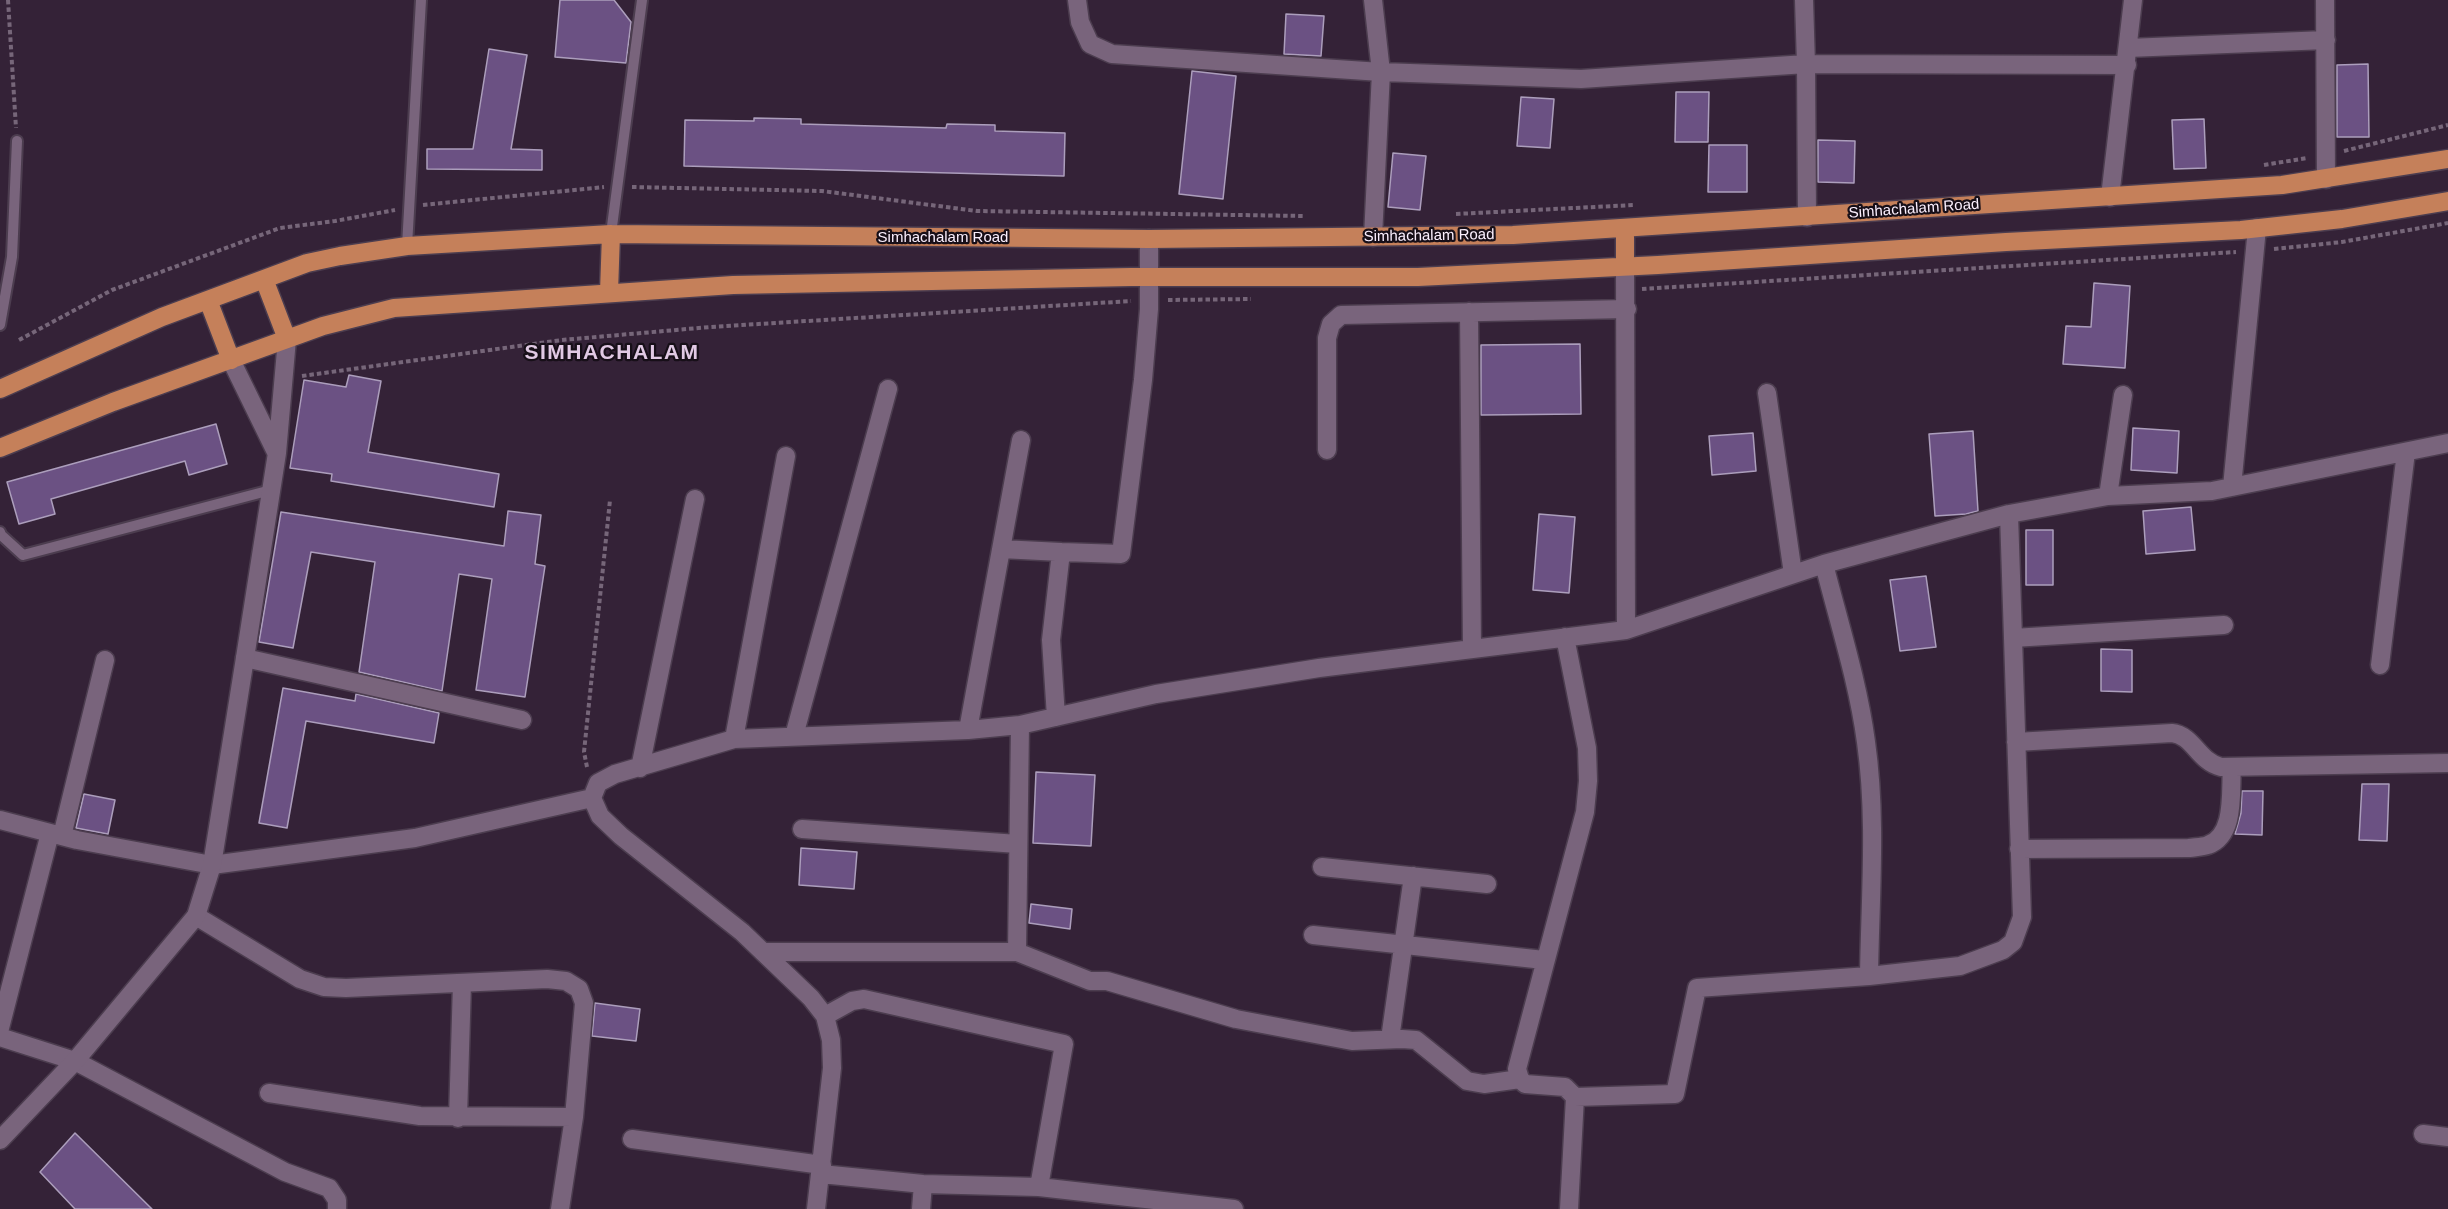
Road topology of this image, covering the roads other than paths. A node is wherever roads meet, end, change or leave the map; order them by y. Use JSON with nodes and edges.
{"nodes":[{"id":1,"x":421,"y":0,"type":"edge"},
{"id":2,"x":642,"y":0,"type":"edge"},
{"id":3,"x":1077,"y":0,"type":"edge"},
{"id":4,"x":1373,"y":0,"type":"edge"},
{"id":5,"x":1803,"y":0,"type":"edge"},
{"id":6,"x":2133,"y":0,"type":"edge"},
{"id":7,"x":2325,"y":0,"type":"edge"},
{"id":8,"x":2326,"y":40,"type":"junction"},
{"id":9,"x":2127,"y":56,"type":"junction"},
{"id":10,"x":1806,"y":64,"type":"junction"},
{"id":11,"x":1381,"y":72,"type":"junction"},
{"id":12,"x":17,"y":141,"type":"road end"},
{"id":13,"x":2448,"y":159,"type":"edge"},
{"id":14,"x":2326,"y":179,"type":"junction"},
{"id":15,"x":2110,"y":197,"type":"junction"},
{"id":16,"x":2448,"y":201,"type":"edge"},
{"id":17,"x":1806,"y":217,"type":"junction"},
{"id":18,"x":2257,"y":228,"type":"junction"},
{"id":19,"x":1625,"y":229,"type":"junction"},
{"id":20,"x":611,"y":234,"type":"junction"},
{"id":21,"x":1373,"y":237,"type":"junction"},
{"id":22,"x":1149,"y":239,"type":"junction"},
{"id":23,"x":407,"y":246,"type":"junction"},
{"id":24,"x":1625,"y":266,"type":"junction"},
{"id":25,"x":1149,"y":277,"type":"junction"},
{"id":26,"x":264,"y":279,"type":"junction"},
{"id":27,"x":609,"y":292,"type":"junction"},
{"id":28,"x":208,"y":300,"type":"junction"},
{"id":29,"x":1627,"y":309,"type":"junction"},
{"id":30,"x":1469,"y":312,"type":"junction"},
{"id":31,"x":0,"y":325,"type":"edge"},
{"id":32,"x":287,"y":339,"type":"junction"},
{"id":33,"x":231,"y":360,"type":"junction"},
{"id":34,"x":0,"y":389,"type":"edge"},
{"id":35,"x":888,"y":389,"type":"dead end"},
{"id":36,"x":1767,"y":393,"type":"dead end"},
{"id":37,"x":2123,"y":395,"type":"dead end"},
{"id":38,"x":1021,"y":441,"type":"dead end"},
{"id":39,"x":2448,"y":443,"type":"edge"},
{"id":40,"x":0,"y":448,"type":"edge"},
{"id":41,"x":1327,"y":450,"type":"dead end"},
{"id":42,"x":2406,"y":452,"type":"junction"},
{"id":43,"x":277,"y":453,"type":"junction"},
{"id":44,"x":786,"y":456,"type":"dead end"},
{"id":45,"x":2232,"y":487,"type":"junction"},
{"id":46,"x":271,"y":490,"type":"junction"},
{"id":47,"x":2108,"y":496,"type":"junction"},
{"id":48,"x":695,"y":499,"type":"dead end"},
{"id":49,"x":2009,"y":514,"type":"junction"},
{"id":50,"x":0,"y":532,"type":"edge"},
{"id":51,"x":1001,"y":549,"type":"junction"},
{"id":52,"x":1061,"y":552,"type":"junction"},
{"id":53,"x":1824,"y":564,"type":"junction"},
{"id":54,"x":1793,"y":574,"type":"junction"},
{"id":55,"x":2224,"y":625,"type":"dead end"},
{"id":56,"x":1626,"y":630,"type":"junction"},
{"id":57,"x":1565,"y":638,"type":"junction"},
{"id":58,"x":2013,"y":638,"type":"junction"},
{"id":59,"x":1472,"y":649,"type":"junction"},
{"id":60,"x":245,"y":658,"type":"junction"},
{"id":61,"x":105,"y":660,"type":"dead end"},
{"id":62,"x":2380,"y":665,"type":"dead end"},
{"id":63,"x":1056,"y":717,"type":"junction"},
{"id":64,"x":522,"y":720,"type":"dead end"},
{"id":65,"x":1020,"y":725,"type":"junction"},
{"id":66,"x":968,"y":730,"type":"junction"},
{"id":67,"x":794,"y":736,"type":"junction"},
{"id":68,"x":734,"y":739,"type":"junction"},
{"id":69,"x":2016,"y":742,"type":"junction"},
{"id":70,"x":2448,"y":763,"type":"edge"},
{"id":71,"x":2232,"y":767,"type":"junction"},
{"id":72,"x":640,"y":768,"type":"junction"},
{"id":73,"x":592,"y":798,"type":"junction"},
{"id":74,"x":0,"y":820,"type":"edge"},
{"id":75,"x":802,"y":829,"type":"dead end"},
{"id":76,"x":56,"y":834,"type":"junction"},
{"id":77,"x":1018,"y":844,"type":"junction"},
{"id":78,"x":2019,"y":849,"type":"junction"},
{"id":79,"x":212,"y":865,"type":"junction"},
{"id":80,"x":1322,"y":867,"type":"dead end"},
{"id":81,"x":1413,"y":876,"type":"junction"},
{"id":82,"x":1487,"y":884,"type":"dead end"},
{"id":83,"x":196,"y":916,"type":"junction"},
{"id":84,"x":1313,"y":935,"type":"dead end"},
{"id":85,"x":1402,"y":945,"type":"junction"},
{"id":86,"x":763,"y":952,"type":"junction"},
{"id":87,"x":1017,"y":952,"type":"junction"},
{"id":88,"x":1545,"y":960,"type":"junction"},
{"id":89,"x":1869,"y":976,"type":"junction"},
{"id":90,"x":462,"y":983,"type":"junction"},
{"id":91,"x":825,"y":1016,"type":"junction"},
{"id":92,"x":0,"y":1028,"type":"edge"},
{"id":93,"x":0,"y":1037,"type":"edge"},
{"id":94,"x":1390,"y":1039,"type":"junction"},
{"id":95,"x":75,"y":1061,"type":"junction"},
{"id":96,"x":1520,"y":1079,"type":"junction"},
{"id":97,"x":269,"y":1093,"type":"dead end"},
{"id":98,"x":1575,"y":1097,"type":"junction"},
{"id":99,"x":574,"y":1117,"type":"junction"},
{"id":100,"x":458,"y":1118,"type":"junction"},
{"id":101,"x":2423,"y":1134,"type":"dead end"},
{"id":102,"x":2448,"y":1137,"type":"edge"},
{"id":103,"x":632,"y":1139,"type":"dead end"},
{"id":104,"x":0,"y":1140,"type":"edge"},
{"id":105,"x":821,"y":1170,"type":"junction"},
{"id":106,"x":923,"y":1184,"type":"junction"},
{"id":107,"x":1040,"y":1187,"type":"junction"},
{"id":108,"x":337,"y":1209,"type":"edge"},
{"id":109,"x":560,"y":1209,"type":"edge"},
{"id":110,"x":816,"y":1209,"type":"edge"},
{"id":111,"x":921,"y":1209,"type":"edge"},
{"id":112,"x":1234,"y":1209,"type":"edge"},
{"id":113,"x":1569,"y":1209,"type":"edge"}],
"edges":[{"from":1,"to":23,"type":"lane"},
{"from":2,"to":20,"type":"lane"},
{"from":3,"to":11,"type":"street"},
{"from":4,"to":11,"type":"street"},
{"from":5,"to":10,"type":"street"},
{"from":6,"to":9,"type":"street"},
{"from":7,"to":8,"type":"street"},
{"from":8,"to":9,"type":"street"},
{"from":8,"to":14,"type":"street"},
{"from":9,"to":10,"type":"street"},
{"from":9,"to":15,"type":"street"},
{"from":10,"to":11,"type":"street"},
{"from":10,"to":17,"type":"street"},
{"from":11,"to":21,"type":"street"},
{"from":12,"to":31,"type":"lane"},
{"from":13,"to":14,"type":"main road","name":"Simhachalam Road"},
{"from":14,"to":15,"type":"main road","name":"Simhachalam Road"},
{"from":15,"to":17,"type":"main road","name":"Simhachalam Road"},
{"from":16,"to":18,"type":"main road"},
{"from":17,"to":19,"type":"main road","name":"Simhachalam Road"},
{"from":18,"to":24,"type":"main road"},
{"from":18,"to":45,"type":"street"},
{"from":19,"to":21,"type":"main road","name":"Simhachalam Road"},
{"from":19,"to":24,"type":"main road"},
{"from":20,"to":22,"type":"main road","name":"Simhachalam Road"},
{"from":20,"to":23,"type":"main road","name":"Simhachalam Road"},
{"from":20,"to":27,"type":"main road"},
{"from":21,"to":22,"type":"main road","name":"Simhachalam Road"},
{"from":22,"to":25,"type":"street"},
{"from":23,"to":26,"type":"main road","name":"Simhachalam Road"},
{"from":24,"to":25,"type":"main road"},
{"from":24,"to":29,"type":"street"},
{"from":25,"to":27,"type":"main road"},
{"from":25,"to":52,"type":"street"},
{"from":26,"to":28,"type":"main road","name":"Simhachalam Road"},
{"from":26,"to":32,"type":"main road"},
{"from":27,"to":32,"type":"main road"},
{"from":28,"to":33,"type":"main road"},
{"from":28,"to":34,"type":"main road","name":"Simhachalam Road"},
{"from":29,"to":30,"type":"street"},
{"from":29,"to":56,"type":"street"},
{"from":30,"to":41,"type":"street"},
{"from":30,"to":59,"type":"street"},
{"from":32,"to":33,"type":"main road"},
{"from":32,"to":43,"type":"street"},
{"from":33,"to":40,"type":"main road"},
{"from":33,"to":43,"type":"street"},
{"from":35,"to":67,"type":"street"},
{"from":36,"to":54,"type":"street"},
{"from":37,"to":47,"type":"street"},
{"from":38,"to":51,"type":"street"},
{"from":39,"to":42,"type":"street"},
{"from":42,"to":45,"type":"street"},
{"from":42,"to":62,"type":"street"},
{"from":43,"to":46,"type":"street"},
{"from":44,"to":68,"type":"street"},
{"from":45,"to":47,"type":"street"},
{"from":46,"to":50,"type":"lane"},
{"from":46,"to":60,"type":"street"},
{"from":47,"to":49,"type":"street"},
{"from":48,"to":72,"type":"street"},
{"from":49,"to":53,"type":"street"},
{"from":49,"to":58,"type":"street"},
{"from":51,"to":52,"type":"street"},
{"from":51,"to":66,"type":"street"},
{"from":52,"to":63,"type":"street"},
{"from":53,"to":54,"type":"street"},
{"from":53,"to":89,"type":"street"},
{"from":54,"to":56,"type":"street"},
{"from":55,"to":58,"type":"street"},
{"from":56,"to":57,"type":"street"},
{"from":57,"to":59,"type":"street"},
{"from":57,"to":88,"type":"street"},
{"from":58,"to":69,"type":"street"},
{"from":59,"to":63,"type":"street"},
{"from":60,"to":64,"type":"street"},
{"from":60,"to":79,"type":"street"},
{"from":61,"to":76,"type":"street"},
{"from":63,"to":65,"type":"street"},
{"from":65,"to":66,"type":"street"},
{"from":65,"to":77,"type":"street"},
{"from":66,"to":67,"type":"street"},
{"from":67,"to":68,"type":"street"},
{"from":68,"to":72,"type":"street"},
{"from":69,"to":71,"type":"street"},
{"from":69,"to":78,"type":"street"},
{"from":70,"to":71,"type":"street"},
{"from":71,"to":78,"type":"street"},
{"from":72,"to":73,"type":"street"},
{"from":73,"to":79,"type":"street"},
{"from":73,"to":86,"type":"street"},
{"from":74,"to":76,"type":"street"},
{"from":75,"to":77,"type":"street"},
{"from":76,"to":79,"type":"street"},
{"from":76,"to":92,"type":"street"},
{"from":77,"to":87,"type":"street"},
{"from":78,"to":89,"type":"street"},
{"from":79,"to":83,"type":"street"},
{"from":80,"to":81,"type":"street"},
{"from":81,"to":82,"type":"street"},
{"from":81,"to":85,"type":"street"},
{"from":83,"to":90,"type":"street"},
{"from":83,"to":95,"type":"street"},
{"from":84,"to":85,"type":"street"},
{"from":85,"to":88,"type":"street"},
{"from":85,"to":94,"type":"street"},
{"from":86,"to":87,"type":"street"},
{"from":86,"to":91,"type":"street"},
{"from":87,"to":94,"type":"street"},
{"from":88,"to":96,"type":"street"},
{"from":89,"to":98,"type":"street"},
{"from":90,"to":99,"type":"street"},
{"from":90,"to":100,"type":"street"},
{"from":91,"to":105,"type":"street"},
{"from":91,"to":107,"type":"street"},
{"from":93,"to":95,"type":"street"},
{"from":94,"to":96,"type":"street"},
{"from":95,"to":104,"type":"street"},
{"from":95,"to":108,"type":"street"},
{"from":96,"to":98,"type":"street"},
{"from":97,"to":100,"type":"street"},
{"from":98,"to":113,"type":"street"},
{"from":99,"to":100,"type":"street"},
{"from":99,"to":109,"type":"street"},
{"from":101,"to":102,"type":"street"},
{"from":103,"to":105,"type":"street"},
{"from":105,"to":106,"type":"street"},
{"from":105,"to":110,"type":"street"},
{"from":106,"to":107,"type":"street"},
{"from":106,"to":111,"type":"street"},
{"from":107,"to":112,"type":"street"}]}
